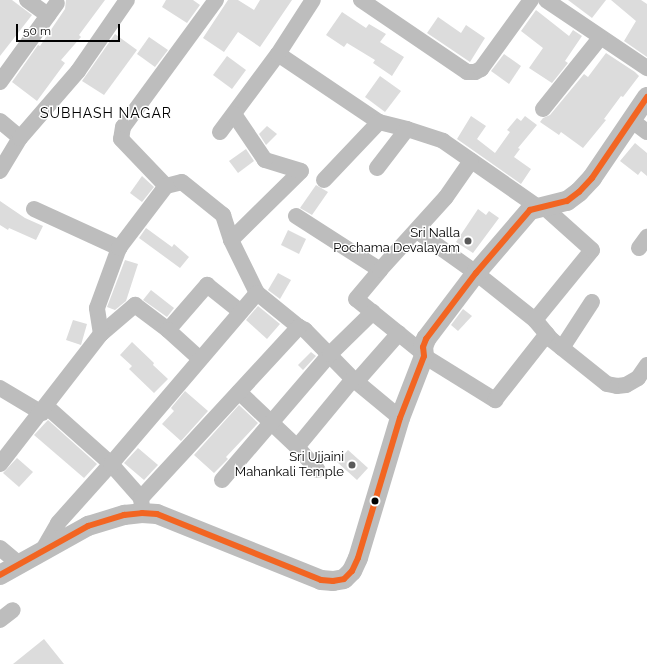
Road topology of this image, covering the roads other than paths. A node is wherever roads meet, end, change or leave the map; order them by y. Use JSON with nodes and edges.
{"nodes":[{"id":1,"x":27,"y":0,"type":"edge"},
{"id":2,"x":127,"y":0,"type":"edge"},
{"id":3,"x":216,"y":0,"type":"edge"},
{"id":4,"x":313,"y":0,"type":"edge"},
{"id":5,"x":361,"y":0,"type":"edge"},
{"id":6,"x":531,"y":0,"type":"edge"},
{"id":7,"x":546,"y":0,"type":"edge"},
{"id":8,"x":600,"y":38,"type":"junction"},
{"id":9,"x":278,"y":54,"type":"junction"},
{"id":10,"x":647,"y":68,"type":"edge"},
{"id":11,"x":0,"y":82,"type":"edge"},
{"id":12,"x":647,"y":96,"type":"edge"},
{"id":13,"x":544,"y":109,"type":"dead end"},
{"id":14,"x":234,"y":114,"type":"junction"},
{"id":15,"x":631,"y":120,"type":"junction"},
{"id":16,"x":0,"y":121,"type":"edge"},
{"id":17,"x":379,"y":122,"type":"junction"},
{"id":18,"x":407,"y":129,"type":"junction"},
{"id":19,"x":220,"y":132,"type":"dead end"},
{"id":20,"x":647,"y":132,"type":"edge"},
{"id":21,"x":20,"y":138,"type":"junction"},
{"id":22,"x":471,"y":161,"type":"junction"},
{"id":23,"x":377,"y":168,"type":"dead end"},
{"id":24,"x":0,"y":171,"type":"edge"},
{"id":25,"x":324,"y":180,"type":"dead end"},
{"id":26,"x":166,"y":186,"type":"junction"},
{"id":27,"x":540,"y":207,"type":"junction"},
{"id":28,"x":34,"y":209,"type":"dead end"},
{"id":29,"x":296,"y":216,"type":"dead end"},
{"id":30,"x":417,"y":231,"type":"junction"},
{"id":31,"x":231,"y":240,"type":"junction"},
{"id":32,"x":119,"y":248,"type":"junction"},
{"id":33,"x":380,"y":270,"type":"junction"},
{"id":34,"x":476,"y":273,"type":"junction"},
{"id":35,"x":257,"y":293,"type":"junction"},
{"id":36,"x":592,"y":302,"type":"dead end"},
{"id":37,"x":241,"y":312,"type":"junction"},
{"id":38,"x":373,"y":312,"type":"junction"},
{"id":39,"x":535,"y":320,"type":"junction"},
{"id":40,"x":299,"y":328,"type":"junction"},
{"id":41,"x":168,"y":330,"type":"junction"},
{"id":42,"x":399,"y":333,"type":"junction"},
{"id":43,"x":101,"y":334,"type":"junction"},
{"id":44,"x":547,"y":334,"type":"junction"},
{"id":45,"x":562,"y":348,"type":"junction"},
{"id":46,"x":330,"y":354,"type":"junction"},
{"id":47,"x":424,"y":355,"type":"junction"},
{"id":48,"x":200,"y":359,"type":"junction"},
{"id":49,"x":647,"y":366,"type":"edge"},
{"id":50,"x":355,"y":381,"type":"junction"},
{"id":51,"x":0,"y":388,"type":"edge"},
{"id":52,"x":239,"y":392,"type":"junction"},
{"id":53,"x":44,"y":409,"type":"junction"},
{"id":54,"x":400,"y":418,"type":"junction"},
{"id":55,"x":272,"y":423,"type":"junction"},
{"id":56,"x":6,"y":446,"type":"edge"},
{"id":57,"x":297,"y":447,"type":"junction"},
{"id":58,"x":0,"y":464,"type":"edge"},
{"id":59,"x":111,"y":464,"type":"junction"},
{"id":60,"x":318,"y":470,"type":"dead end"},
{"id":61,"x":222,"y":480,"type":"dead end"},
{"id":62,"x":142,"y":505,"type":"junction"},
{"id":63,"x":0,"y":548,"type":"edge"},
{"id":64,"x":41,"y":553,"type":"junction"},
{"id":65,"x":20,"y":565,"type":"junction"},
{"id":66,"x":0,"y":575,"type":"edge"},
{"id":67,"x":12,"y":610,"type":"dead end"},
{"id":68,"x":0,"y":620,"type":"edge"}],
"edges":[{"from":1,"to":11,"type":"street"},
{"from":2,"to":21,"type":"street"},
{"from":3,"to":26,"type":"street"},
{"from":4,"to":9,"type":"street"},
{"from":5,"to":6,"type":"street"},
{"from":7,"to":8,"type":"street"},
{"from":8,"to":10,"type":"street"},
{"from":8,"to":13,"type":"street"},
{"from":9,"to":14,"type":"street"},
{"from":9,"to":17,"type":"street"},
{"from":12,"to":15,"type":"street"},
{"from":14,"to":19,"type":"street"},
{"from":14,"to":31,"type":"street"},
{"from":15,"to":20,"type":"street"},
{"from":15,"to":27,"type":"street"},
{"from":16,"to":21,"type":"street"},
{"from":17,"to":18,"type":"street"},
{"from":17,"to":25,"type":"street"},
{"from":18,"to":22,"type":"street"},
{"from":18,"to":23,"type":"street"},
{"from":21,"to":24,"type":"street"},
{"from":22,"to":27,"type":"street"},
{"from":22,"to":30,"type":"street"},
{"from":26,"to":31,"type":"street"},
{"from":26,"to":32,"type":"street"},
{"from":27,"to":34,"type":"street"},
{"from":27,"to":39,"type":"street"},
{"from":28,"to":32,"type":"street"},
{"from":29,"to":33,"type":"street"},
{"from":30,"to":33,"type":"street"},
{"from":30,"to":34,"type":"street"},
{"from":31,"to":35,"type":"street"},
{"from":32,"to":43,"type":"street"},
{"from":33,"to":38,"type":"street"},
{"from":34,"to":39,"type":"street"},
{"from":34,"to":47,"type":"street"},
{"from":35,"to":37,"type":"street"},
{"from":35,"to":40,"type":"street"},
{"from":36,"to":45,"type":"street"},
{"from":37,"to":41,"type":"street"},
{"from":37,"to":48,"type":"street"},
{"from":38,"to":42,"type":"street"},
{"from":38,"to":46,"type":"street"},
{"from":39,"to":44,"type":"street"},
{"from":40,"to":46,"type":"street"},
{"from":40,"to":52,"type":"street"},
{"from":41,"to":43,"type":"street"},
{"from":41,"to":48,"type":"street"},
{"from":42,"to":47,"type":"street"},
{"from":42,"to":50,"type":"street"},
{"from":43,"to":53,"type":"street"},
{"from":44,"to":45,"type":"street"},
{"from":44,"to":47,"type":"street"},
{"from":45,"to":49,"type":"street"},
{"from":46,"to":50,"type":"street"},
{"from":46,"to":55,"type":"street"},
{"from":47,"to":54,"type":"street"},
{"from":48,"to":59,"type":"street"},
{"from":50,"to":54,"type":"street"},
{"from":50,"to":57,"type":"street"},
{"from":51,"to":53,"type":"street"},
{"from":52,"to":55,"type":"street"},
{"from":52,"to":62,"type":"street"},
{"from":53,"to":56,"type":"street"},
{"from":53,"to":59,"type":"street"},
{"from":54,"to":62,"type":"street"},
{"from":55,"to":57,"type":"street"},
{"from":55,"to":61,"type":"street"},
{"from":56,"to":58,"type":"street"},
{"from":57,"to":60,"type":"street"},
{"from":59,"to":62,"type":"street"},
{"from":59,"to":64,"type":"street"},
{"from":62,"to":64,"type":"street"},
{"from":63,"to":65,"type":"street"},
{"from":64,"to":65,"type":"street"},
{"from":65,"to":66,"type":"street"},
{"from":67,"to":68,"type":"street"}]}
